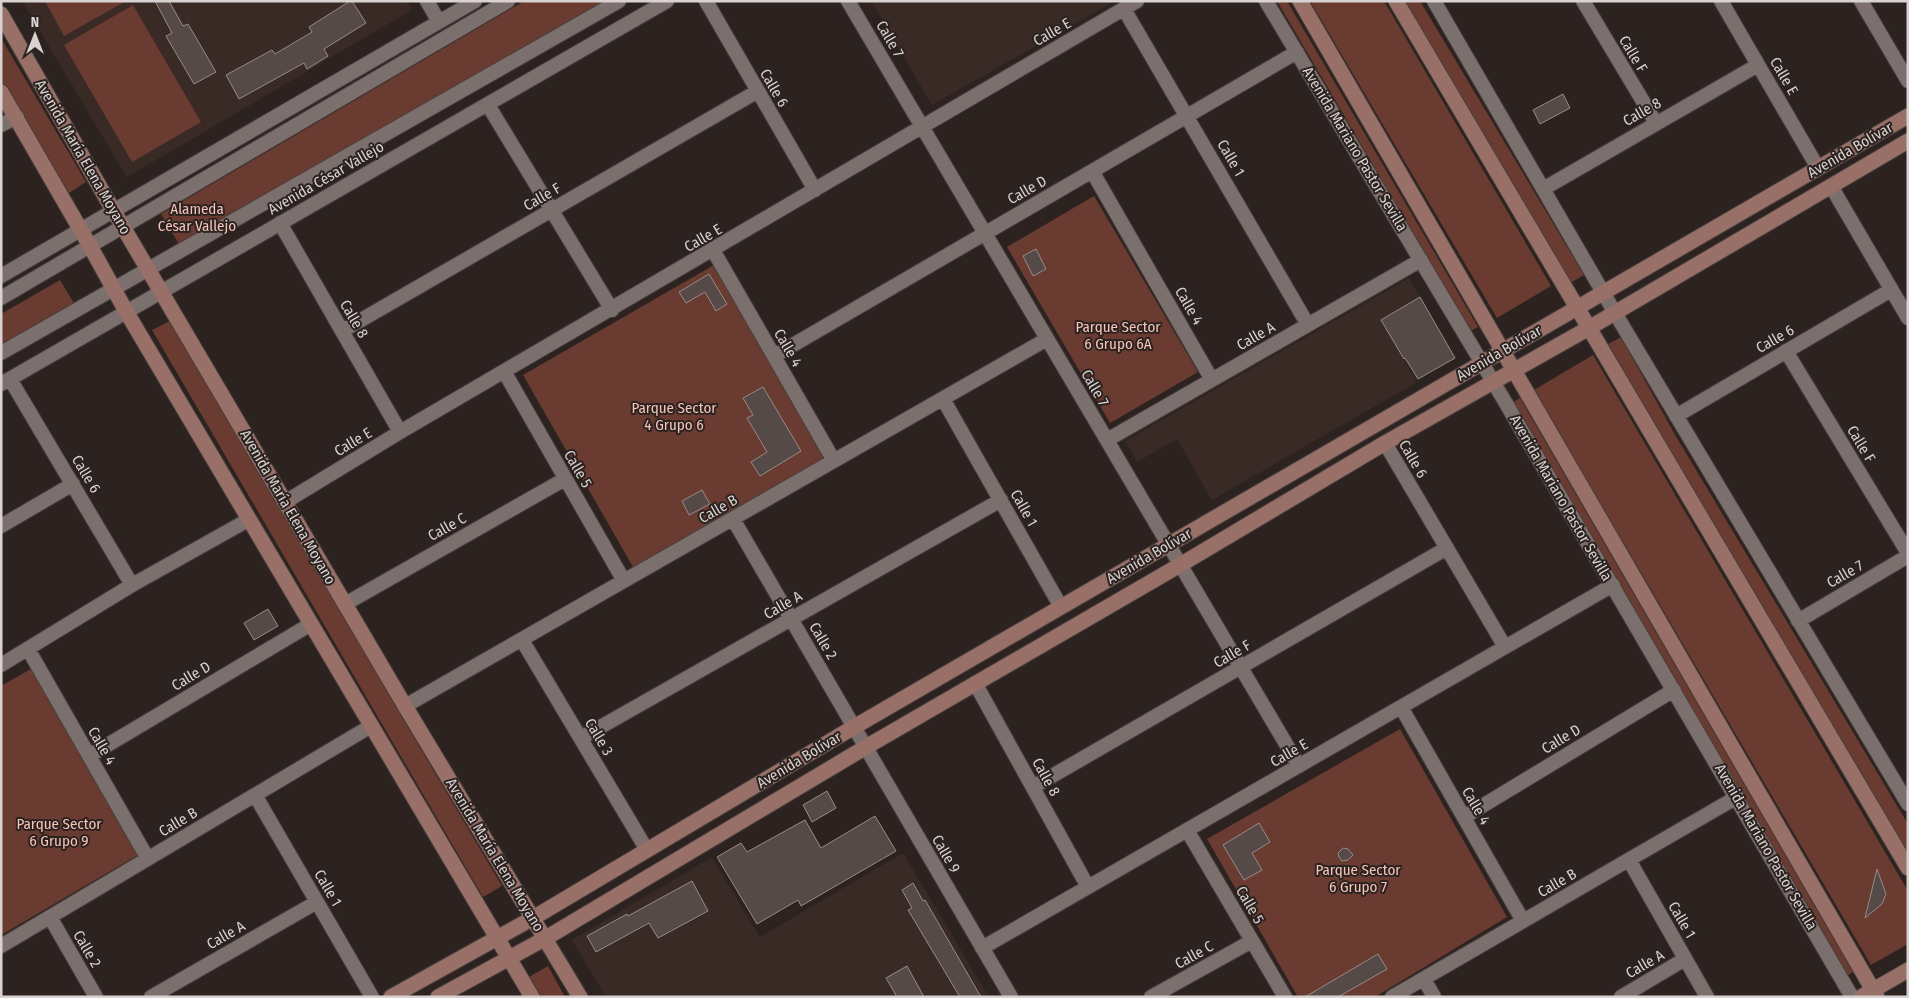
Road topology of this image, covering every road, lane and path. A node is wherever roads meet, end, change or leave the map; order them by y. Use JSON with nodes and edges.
{"nodes":[{"id":1,"x":427,"y":1,"type":"edge"},
{"id":2,"x":475,"y":1,"type":"edge"},
{"id":3,"x":508,"y":1,"type":"edge"},
{"id":4,"x":618,"y":1,"type":"edge"},
{"id":5,"x":667,"y":1,"type":"edge"},
{"id":6,"x":706,"y":1,"type":"edge"},
{"id":7,"x":848,"y":1,"type":"edge"},
{"id":8,"x":1137,"y":1,"type":"edge"},
{"id":9,"x":1266,"y":1,"type":"edge"},
{"id":10,"x":1300,"y":1,"type":"edge"},
{"id":11,"x":1396,"y":1,"type":"edge"},
{"id":12,"x":1434,"y":1,"type":"edge"},
{"id":13,"x":1583,"y":1,"type":"edge"},
{"id":14,"x":1721,"y":1,"type":"edge"},
{"id":15,"x":1861,"y":1,"type":"edge"},
{"id":16,"x":1124,"y":9,"type":"junction"},
{"id":17,"x":1,"y":14,"type":"edge"},
{"id":18,"x":439,"y":22,"type":"junction"},
{"id":19,"x":1297,"y":52,"type":"junction"},
{"id":20,"x":1758,"y":65,"type":"junction"},
{"id":21,"x":1908,"y":81,"type":"edge"},
{"id":22,"x":758,"y":91,"type":"junction"},
{"id":23,"x":1,"y":92,"type":"edge"},
{"id":24,"x":488,"y":105,"type":"junction"},
{"id":25,"x":1187,"y":116,"type":"junction"},
{"id":26,"x":1908,"y":116,"type":"edge"},
{"id":27,"x":17,"y":117,"type":"junction"},
{"id":28,"x":1656,"y":123,"type":"junction"},
{"id":29,"x":1,"y":125,"type":"edge"},
{"id":30,"x":922,"y":127,"type":"junction"},
{"id":31,"x":1908,"y":141,"type":"edge"},
{"id":32,"x":1818,"y":168,"type":"junction"},
{"id":33,"x":1092,"y":171,"type":"junction"},
{"id":34,"x":1831,"y":186,"type":"junction"},
{"id":35,"x":1543,"y":189,"type":"junction"},
{"id":36,"x":815,"y":190,"type":"junction"},
{"id":37,"x":113,"y":210,"type":"junction"},
{"id":38,"x":552,"y":210,"type":"junction"},
{"id":39,"x":280,"y":223,"type":"junction"},
{"id":40,"x":123,"y":227,"type":"junction"},
{"id":41,"x":81,"y":230,"type":"junction"},
{"id":42,"x":985,"y":234,"type":"junction"},
{"id":43,"x":90,"y":246,"type":"junction"},
{"id":44,"x":713,"y":250,"type":"junction"},
{"id":45,"x":1421,"y":260,"type":"junction"},
{"id":46,"x":148,"y":269,"type":"junction"},
{"id":47,"x":1,"y":276,"type":"edge"},
{"id":48,"x":113,"y":288,"type":"junction"},
{"id":49,"x":1891,"y":290,"type":"junction"},
{"id":50,"x":162,"y":292,"type":"junction"},
{"id":51,"x":1604,"y":293,"type":"junction"},
{"id":52,"x":1,"y":298,"type":"edge"},
{"id":53,"x":1577,"y":308,"type":"junction"},
{"id":54,"x":612,"y":310,"type":"junction"},
{"id":55,"x":1615,"y":312,"type":"junction"},
{"id":56,"x":126,"y":313,"type":"junction"},
{"id":57,"x":1908,"y":318,"type":"edge"},
{"id":58,"x":1308,"y":325,"type":"junction"},
{"id":59,"x":1589,"y":328,"type":"junction"},
{"id":60,"x":342,"y":331,"type":"junction"},
{"id":61,"x":1047,"y":339,"type":"junction"},
{"id":62,"x":1504,"y":350,"type":"junction"},
{"id":63,"x":1786,"y":351,"type":"junction"},
{"id":64,"x":1,"y":353,"type":"edge"},
{"id":65,"x":774,"y":356,"type":"junction"},
{"id":66,"x":1482,"y":362,"type":"junction"},
{"id":67,"x":1515,"y":370,"type":"junction"},
{"id":68,"x":505,"y":373,"type":"junction"},
{"id":69,"x":1212,"y":380,"type":"junction"},
{"id":70,"x":6,"y":381,"type":"edge"},
{"id":71,"x":1493,"y":381,"type":"junction"},
{"id":72,"x":943,"y":399,"type":"junction"},
{"id":73,"x":1676,"y":416,"type":"junction"},
{"id":74,"x":400,"y":432,"type":"junction"},
{"id":75,"x":1107,"y":440,"type":"junction"},
{"id":76,"x":1385,"y":443,"type":"junction"},
{"id":77,"x":834,"y":461,"type":"junction"},
{"id":78,"x":565,"y":479,"type":"junction"},
{"id":79,"x":73,"y":484,"type":"junction"},
{"id":80,"x":1001,"y":500,"type":"junction"},
{"id":81,"x":285,"y":502,"type":"junction"},
{"id":82,"x":733,"y":519,"type":"junction"},
{"id":83,"x":248,"y":520,"type":"junction"},
{"id":84,"x":1,"y":526,"type":"edge"},
{"id":85,"x":1168,"y":544,"type":"junction"},
{"id":86,"x":1447,"y":548,"type":"junction"},
{"id":87,"x":1908,"y":555,"type":"edge"},
{"id":88,"x":1180,"y":565,"type":"junction"},
{"id":89,"x":624,"y":581,"type":"junction"},
{"id":90,"x":1613,"y":585,"type":"junction"},
{"id":91,"x":132,"y":586,"type":"junction"},
{"id":92,"x":345,"y":604,"type":"junction"},
{"id":93,"x":1061,"y":607,"type":"junction"},
{"id":94,"x":791,"y":619,"type":"junction"},
{"id":95,"x":1798,"y":621,"type":"junction"},
{"id":96,"x":311,"y":624,"type":"junction"},
{"id":97,"x":522,"y":640,"type":"junction"},
{"id":98,"x":1505,"y":647,"type":"junction"},
{"id":99,"x":28,"y":649,"type":"junction"},
{"id":100,"x":1,"y":665,"type":"edge"},
{"id":101,"x":1241,"y":668,"type":"junction"},
{"id":102,"x":975,"y":683,"type":"junction"},
{"id":103,"x":1674,"y":690,"type":"junction"},
{"id":104,"x":405,"y":706,"type":"junction"},
{"id":105,"x":1401,"y":707,"type":"junction"},
{"id":106,"x":371,"y":726,"type":"junction"},
{"id":107,"x":854,"y":727,"type":"junction"},
{"id":108,"x":581,"y":738,"type":"junction"},
{"id":109,"x":866,"y":747,"type":"junction"},
{"id":110,"x":89,"y":756,"type":"junction"},
{"id":111,"x":1299,"y":766,"type":"junction"},
{"id":112,"x":1033,"y":787,"type":"junction"},
{"id":113,"x":255,"y":795,"type":"junction"},
{"id":114,"x":1737,"y":797,"type":"junction"},
{"id":115,"x":1908,"y":804,"type":"edge"},
{"id":116,"x":1464,"y":817,"type":"junction"},
{"id":117,"x":1187,"y":830,"type":"junction"},
{"id":118,"x":648,"y":850,"type":"junction"},
{"id":119,"x":148,"y":859,"type":"junction"},
{"id":120,"x":1629,"y":860,"type":"junction"},
{"id":121,"x":1908,"y":868,"type":"edge"},
{"id":122,"x":1088,"y":887,"type":"junction"},
{"id":123,"x":317,"y":902,"type":"junction"},
{"id":124,"x":50,"y":917,"type":"junction"},
{"id":125,"x":533,"y":918,"type":"junction"},
{"id":126,"x":1523,"y":921,"type":"junction"},
{"id":127,"x":498,"y":937,"type":"junction"},
{"id":128,"x":546,"y":938,"type":"junction"},
{"id":129,"x":1252,"y":941,"type":"junction"},
{"id":130,"x":1,"y":946,"type":"edge"},
{"id":131,"x":982,"y":948,"type":"junction"},
{"id":132,"x":510,"y":958,"type":"junction"},
{"id":133,"x":1685,"y":959,"type":"junction"},
{"id":134,"x":1908,"y":970,"type":"edge"},
{"id":135,"x":1424,"y":979,"type":"junction"},
{"id":136,"x":1870,"y":995,"type":"edge"},
{"id":137,"x":96,"y":997,"type":"edge"},
{"id":138,"x":151,"y":997,"type":"edge"},
{"id":139,"x":372,"y":997,"type":"edge"},
{"id":140,"x":391,"y":997,"type":"edge"},
{"id":141,"x":438,"y":997,"type":"edge"},
{"id":142,"x":532,"y":997,"type":"edge"},
{"id":143,"x":580,"y":997,"type":"edge"},
{"id":144,"x":1011,"y":997,"type":"edge"},
{"id":145,"x":1151,"y":997,"type":"edge"},
{"id":146,"x":1285,"y":997,"type":"edge"},
{"id":147,"x":1392,"y":997,"type":"edge"},
{"id":148,"x":1434,"y":997,"type":"edge"},
{"id":149,"x":1621,"y":997,"type":"edge"},
{"id":150,"x":1707,"y":997,"type":"edge"},
{"id":151,"x":1852,"y":997,"type":"edge"}],
"edges":[{"from":1,"to":18,"type":"street"},
{"from":2,"to":18,"type":"street"},
{"from":3,"to":40,"type":"street"},
{"from":4,"to":46,"type":"street","name":"Avenida César Vallejo"},
{"from":5,"to":24,"type":"street","name":"Avenida César Vallejo"},
{"from":6,"to":22,"type":"street","name":"Calle 6"},
{"from":7,"to":30,"type":"street","name":"Calle 7"},
{"from":8,"to":16,"type":"street","name":"Calle E"},
{"from":9,"to":19,"type":"street","name":"Avenida Mariano Pastor Sevilla"},
{"from":10,"to":62,"type":"street","name":"Avenida Mariano Pastor Sevilla"},
{"from":11,"to":53,"type":"street"},
{"from":12,"to":35,"type":"street"},
{"from":13,"to":28,"type":"street","name":"Calle F"},
{"from":14,"to":20,"type":"street","name":"Calle E"},
{"from":15,"to":21,"type":"street"},
{"from":16,"to":25,"type":"street","name":"Calle 1"},
{"from":16,"to":30,"type":"street","name":"Calle E"},
{"from":17,"to":37,"type":"street","name":"Avenida María Elena Moyano"},
{"from":18,"to":37,"type":"street"},
{"from":19,"to":25,"type":"street","name":"Calle D"},
{"from":19,"to":45,"type":"street","name":"Avenida Mariano Pastor Sevilla"},
{"from":20,"to":28,"type":"street","name":"Calle 8"},
{"from":20,"to":32,"type":"street","name":"Calle E"},
{"from":22,"to":36,"type":"street","name":"Calle 6"},
{"from":22,"to":38,"type":"street","name":"Calle F"},
{"from":23,"to":27,"type":"street"},
{"from":24,"to":38,"type":"street"},
{"from":24,"to":39,"type":"street","name":"Avenida César Vallejo"},
{"from":25,"to":33,"type":"street","name":"Calle D"},
{"from":25,"to":58,"type":"street","name":"Calle 1"},
{"from":26,"to":32,"type":"street","name":"Avenida Bolívar"},
{"from":27,"to":29,"type":"street"},
{"from":27,"to":41,"type":"street"},
{"from":28,"to":35,"type":"street","name":"Calle 8"},
{"from":30,"to":36,"type":"street","name":"Calle E"},
{"from":30,"to":42,"type":"street","name":"Calle 7"},
{"from":31,"to":34,"type":"street","name":"Avenida Bolívar"},
{"from":32,"to":51,"type":"street","name":"Avenida Bolívar"},
{"from":33,"to":42,"type":"street","name":"Calle D"},
{"from":33,"to":69,"type":"street","name":"Calle 4"},
{"from":34,"to":49,"type":"street"},
{"from":34,"to":55,"type":"street","name":"Avenida Bolívar"},
{"from":35,"to":51,"type":"street"},
{"from":36,"to":44,"type":"street","name":"Calle E"},
{"from":37,"to":40,"type":"street","name":"Avenida María Elena Moyano"},
{"from":37,"to":41,"type":"street"},
{"from":38,"to":54,"type":"street"},
{"from":38,"to":60,"type":"street","name":"Calle F"},
{"from":39,"to":50,"type":"street","name":"Avenida César Vallejo"},
{"from":39,"to":60,"type":"street","name":"Calle 8"},
{"from":40,"to":43,"type":"street"},
{"from":40,"to":46,"type":"street","name":"Avenida María Elena Moyano"},
{"from":41,"to":43,"type":"street"},
{"from":41,"to":47,"type":"street"},
{"from":42,"to":61,"type":"street","name":"Calle 7"},
{"from":42,"to":65,"type":"street","name":"Calle D"},
{"from":43,"to":48,"type":"street"},
{"from":43,"to":52,"type":"street"},
{"from":44,"to":54,"type":"street","name":"Calle E"},
{"from":44,"to":65,"type":"street","name":"Calle 4"},
{"from":45,"to":58,"type":"street","name":"Calle A"},
{"from":45,"to":66,"type":"street","name":"Avenida Mariano Pastor Sevilla"},
{"from":46,"to":48,"type":"street","name":"Avenida César Vallejo"},
{"from":46,"to":50,"type":"street","name":"Avenida María Elena Moyano"},
{"from":48,"to":56,"type":"street"},
{"from":48,"to":64,"type":"street","name":"Avenida César Vallejo"},
{"from":49,"to":57,"type":"street"},
{"from":49,"to":63,"type":"street","name":"Calle 6"},
{"from":50,"to":56,"type":"street","name":"Avenida César Vallejo"},
{"from":50,"to":81,"type":"street","name":"Avenida María Elena Moyano"},
{"from":51,"to":53,"type":"street","name":"Avenida Bolívar"},
{"from":51,"to":55,"type":"street"},
{"from":53,"to":59,"type":"street"},
{"from":53,"to":62,"type":"street","name":"Avenida Bolívar"},
{"from":54,"to":68,"type":"street","name":"Calle E"},
{"from":55,"to":59,"type":"street","name":"Avenida Bolívar"},
{"from":55,"to":73,"type":"street"},
{"from":56,"to":70,"type":"street","name":"Avenida César Vallejo"},
{"from":56,"to":83,"type":"street"},
{"from":58,"to":69,"type":"street","name":"Calle A"},
{"from":59,"to":67,"type":"street","name":"Avenida Bolívar"},
{"from":59,"to":121,"type":"street"},
{"from":60,"to":74,"type":"street","name":"Calle 8"},
{"from":61,"to":72,"type":"street","name":"Calle B"},
{"from":61,"to":75,"type":"street","name":"Calle 7"},
{"from":62,"to":66,"type":"street","name":"Avenida Bolívar"},
{"from":62,"to":67,"type":"street","name":"Avenida Mariano Pastor Sevilla"},
{"from":63,"to":73,"type":"street","name":"Calle 6"},
{"from":63,"to":87,"type":"street","name":"Calle F"},
{"from":65,"to":77,"type":"street","name":"Calle 4"},
{"from":66,"to":71,"type":"street","name":"Avenida Mariano Pastor Sevilla"},
{"from":66,"to":85,"type":"street","name":"Avenida Bolívar"},
{"from":67,"to":71,"type":"street","name":"Avenida Bolívar"},
{"from":67,"to":136,"type":"street","name":"Avenida Mariano Pastor Sevilla"},
{"from":68,"to":74,"type":"street","name":"Calle E"},
{"from":68,"to":78,"type":"street","name":"Calle 5"},
{"from":69,"to":75,"type":"street","name":"Calle A"},
{"from":70,"to":79,"type":"street","name":"Calle 6"},
{"from":71,"to":76,"type":"street","name":"Avenida Bolívar"},
{"from":71,"to":90,"type":"street","name":"Avenida Mariano Pastor Sevilla"},
{"from":72,"to":77,"type":"street","name":"Calle B"},
{"from":72,"to":80,"type":"street","name":"Calle 1"},
{"from":73,"to":95,"type":"street"},
{"from":74,"to":81,"type":"street","name":"Calle E"},
{"from":75,"to":85,"type":"street","name":"Calle 7"},
{"from":76,"to":86,"type":"street","name":"Calle 6"},
{"from":76,"to":88,"type":"street","name":"Avenida Bolívar"},
{"from":77,"to":82,"type":"street","name":"Calle B"},
{"from":78,"to":89,"type":"street","name":"Calle 5"},
{"from":78,"to":92,"type":"street","name":"Calle C"},
{"from":79,"to":84,"type":"street"},
{"from":79,"to":91,"type":"street","name":"Calle 6"},
{"from":80,"to":93,"type":"street","name":"Calle 1"},
{"from":80,"to":94,"type":"street","name":"Calle A"},
{"from":81,"to":92,"type":"street","name":"Avenida María Elena Moyano"},
{"from":82,"to":89,"type":"street","name":"Calle B"},
{"from":82,"to":94,"type":"street","name":"Calle 2"},
{"from":83,"to":91,"type":"street"},
{"from":83,"to":96,"type":"street"},
{"from":85,"to":88,"type":"street","name":"Calle 7"},
{"from":85,"to":93,"type":"street","name":"Avenida Bolívar"},
{"from":86,"to":98,"type":"street","name":"Calle 6"},
{"from":86,"to":101,"type":"street","name":"Calle F"},
{"from":87,"to":95,"type":"street","name":"Calle 7"},
{"from":88,"to":101,"type":"street","name":"Calle 7"},
{"from":88,"to":102,"type":"street","name":"Avenida Bolívar"},
{"from":89,"to":97,"type":"street","name":"Calle B"},
{"from":90,"to":98,"type":"street","name":"Calle E"},
{"from":90,"to":103,"type":"street","name":"Avenida Mariano Pastor Sevilla"},
{"from":91,"to":99,"type":"street"},
{"from":92,"to":104,"type":"street","name":"Avenida María Elena Moyano"},
{"from":93,"to":107,"type":"street","name":"Avenida Bolívar"},
{"from":94,"to":107,"type":"street","name":"Calle 2"},
{"from":94,"to":108,"type":"street","name":"Calle A"},
{"from":95,"to":115,"type":"street"},
{"from":96,"to":106,"type":"street"},
{"from":96,"to":110,"type":"street","name":"Calle D"},
{"from":97,"to":104,"type":"street","name":"Calle B"},
{"from":97,"to":108,"type":"street","name":"Calle 3"},
{"from":98,"to":105,"type":"street","name":"Calle E"},
{"from":99,"to":100,"type":"street"},
{"from":99,"to":110,"type":"street","name":"Calle 4"},
{"from":101,"to":111,"type":"street","name":"Calle 7"},
{"from":101,"to":112,"type":"street","name":"Calle F"},
{"from":102,"to":109,"type":"street","name":"Avenida Bolívar"},
{"from":102,"to":112,"type":"street","name":"Calle 8"},
{"from":103,"to":114,"type":"street","name":"Avenida Mariano Pastor Sevilla"},
{"from":103,"to":116,"type":"street","name":"Calle D"},
{"from":104,"to":125,"type":"street","name":"Avenida María Elena Moyano"},
{"from":105,"to":111,"type":"street","name":"Calle E"},
{"from":105,"to":116,"type":"street","name":"Calle 4"},
{"from":106,"to":113,"type":"street","name":"Calle B"},
{"from":106,"to":127,"type":"street"},
{"from":107,"to":109,"type":"street","name":"Calle 9"},
{"from":107,"to":118,"type":"street","name":"Avenida Bolívar"},
{"from":108,"to":118,"type":"street","name":"Calle 3"},
{"from":109,"to":128,"type":"street","name":"Avenida Bolívar"},
{"from":109,"to":131,"type":"street","name":"Calle 9"},
{"from":110,"to":119,"type":"street","name":"Calle 4"},
{"from":111,"to":117,"type":"street","name":"Calle E"},
{"from":112,"to":122,"type":"street","name":"Calle 8"},
{"from":113,"to":119,"type":"street","name":"Calle B"},
{"from":113,"to":123,"type":"street","name":"Calle 1"},
{"from":114,"to":120,"type":"street","name":"Calle B"},
{"from":114,"to":151,"type":"street","name":"Avenida Mariano Pastor Sevilla"},
{"from":116,"to":126,"type":"street","name":"Calle 4"},
{"from":117,"to":122,"type":"street","name":"Calle E"},
{"from":117,"to":129,"type":"street","name":"Calle 5"},
{"from":118,"to":125,"type":"street","name":"Avenida Bolívar"},
{"from":119,"to":124,"type":"street","name":"Calle B"},
{"from":120,"to":126,"type":"street","name":"Calle B"},
{"from":120,"to":133,"type":"street","name":"Calle 1"},
{"from":122,"to":131,"type":"street","name":"Calle E"},
{"from":123,"to":138,"type":"street","name":"Calle A"},
{"from":123,"to":139,"type":"street","name":"Calle 1"},
{"from":124,"to":130,"type":"street","name":"Calle B"},
{"from":124,"to":137,"type":"street","name":"Calle 2"},
{"from":125,"to":127,"type":"street","name":"Avenida Bolívar"},
{"from":125,"to":128,"type":"street","name":"Avenida María Elena Moyano"},
{"from":126,"to":135,"type":"street","name":"Calle B"},
{"from":127,"to":132,"type":"street"},
{"from":127,"to":140,"type":"street","name":"Avenida Bolívar"},
{"from":128,"to":132,"type":"street","name":"Avenida Bolívar"},
{"from":128,"to":143,"type":"street","name":"Avenida María Elena Moyano"},
{"from":129,"to":145,"type":"street","name":"Calle C"},
{"from":129,"to":146,"type":"street","name":"Calle 5"},
{"from":131,"to":144,"type":"street","name":"Calle 9"},
{"from":132,"to":141,"type":"street","name":"Avenida Bolívar"},
{"from":132,"to":142,"type":"street"},
{"from":133,"to":149,"type":"street","name":"Calle A"},
{"from":133,"to":150,"type":"street","name":"Calle 1"},
{"from":134,"to":136,"type":"street"},
{"from":135,"to":147,"type":"street","name":"Calle B"},
{"from":135,"to":148,"type":"street"}]}
